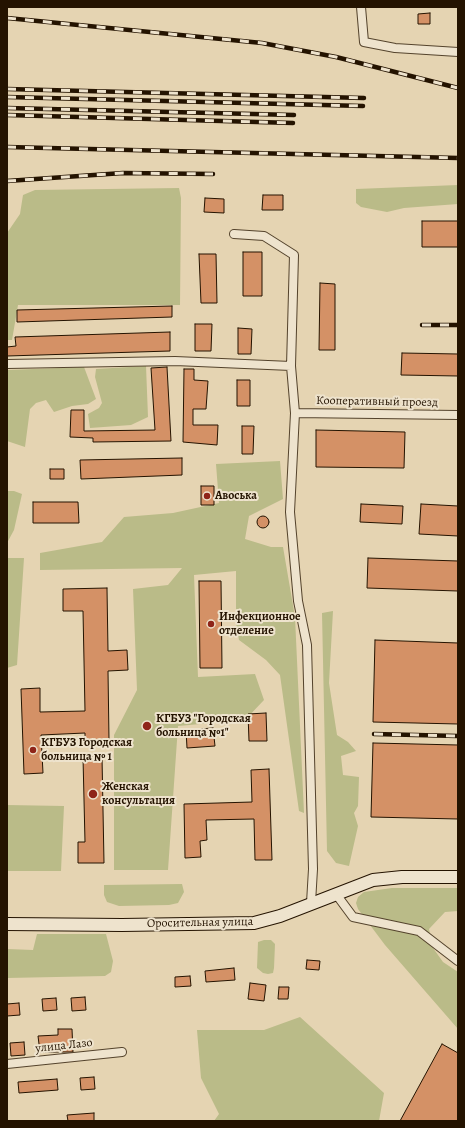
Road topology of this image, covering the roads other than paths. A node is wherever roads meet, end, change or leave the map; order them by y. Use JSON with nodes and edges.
{"nodes":[{"id":1,"x":361,"y":7,"type":"edge"},
{"id":2,"x":458,"y":52,"type":"edge"},
{"id":3,"x":234,"y":234,"type":"dead end"},
{"id":4,"x":7,"y":364,"type":"edge"},
{"id":5,"x":291,"y":366,"type":"junction"},
{"id":6,"x":295,"y":413,"type":"junction"},
{"id":7,"x":458,"y":415,"type":"edge"},
{"id":8,"x":458,"y":877,"type":"edge"},
{"id":9,"x":336,"y":894,"type":"junction"},
{"id":10,"x":311,"y":903,"type":"junction"},
{"id":11,"x":7,"y":924,"type":"edge"},
{"id":12,"x":458,"y":961,"type":"edge"},
{"id":13,"x":122,"y":1052,"type":"dead end"},
{"id":14,"x":7,"y":1064,"type":"edge"}],
"edges":[{"from":1,"to":2,"type":"street"},
{"from":3,"to":5,"type":"street"},
{"from":4,"to":5,"type":"street"},
{"from":5,"to":6,"type":"street"},
{"from":6,"to":7,"type":"street","name":"Кооперативный проезд"},
{"from":6,"to":10,"type":"street"},
{"from":8,"to":9,"type":"main road","name":"Оросительная улица"},
{"from":9,"to":10,"type":"main road","name":"Оросительная улица"},
{"from":9,"to":12,"type":"street"},
{"from":10,"to":11,"type":"main road","name":"Оросительная улица"},
{"from":13,"to":14,"type":"street","name":"улица Лазо"}]}
